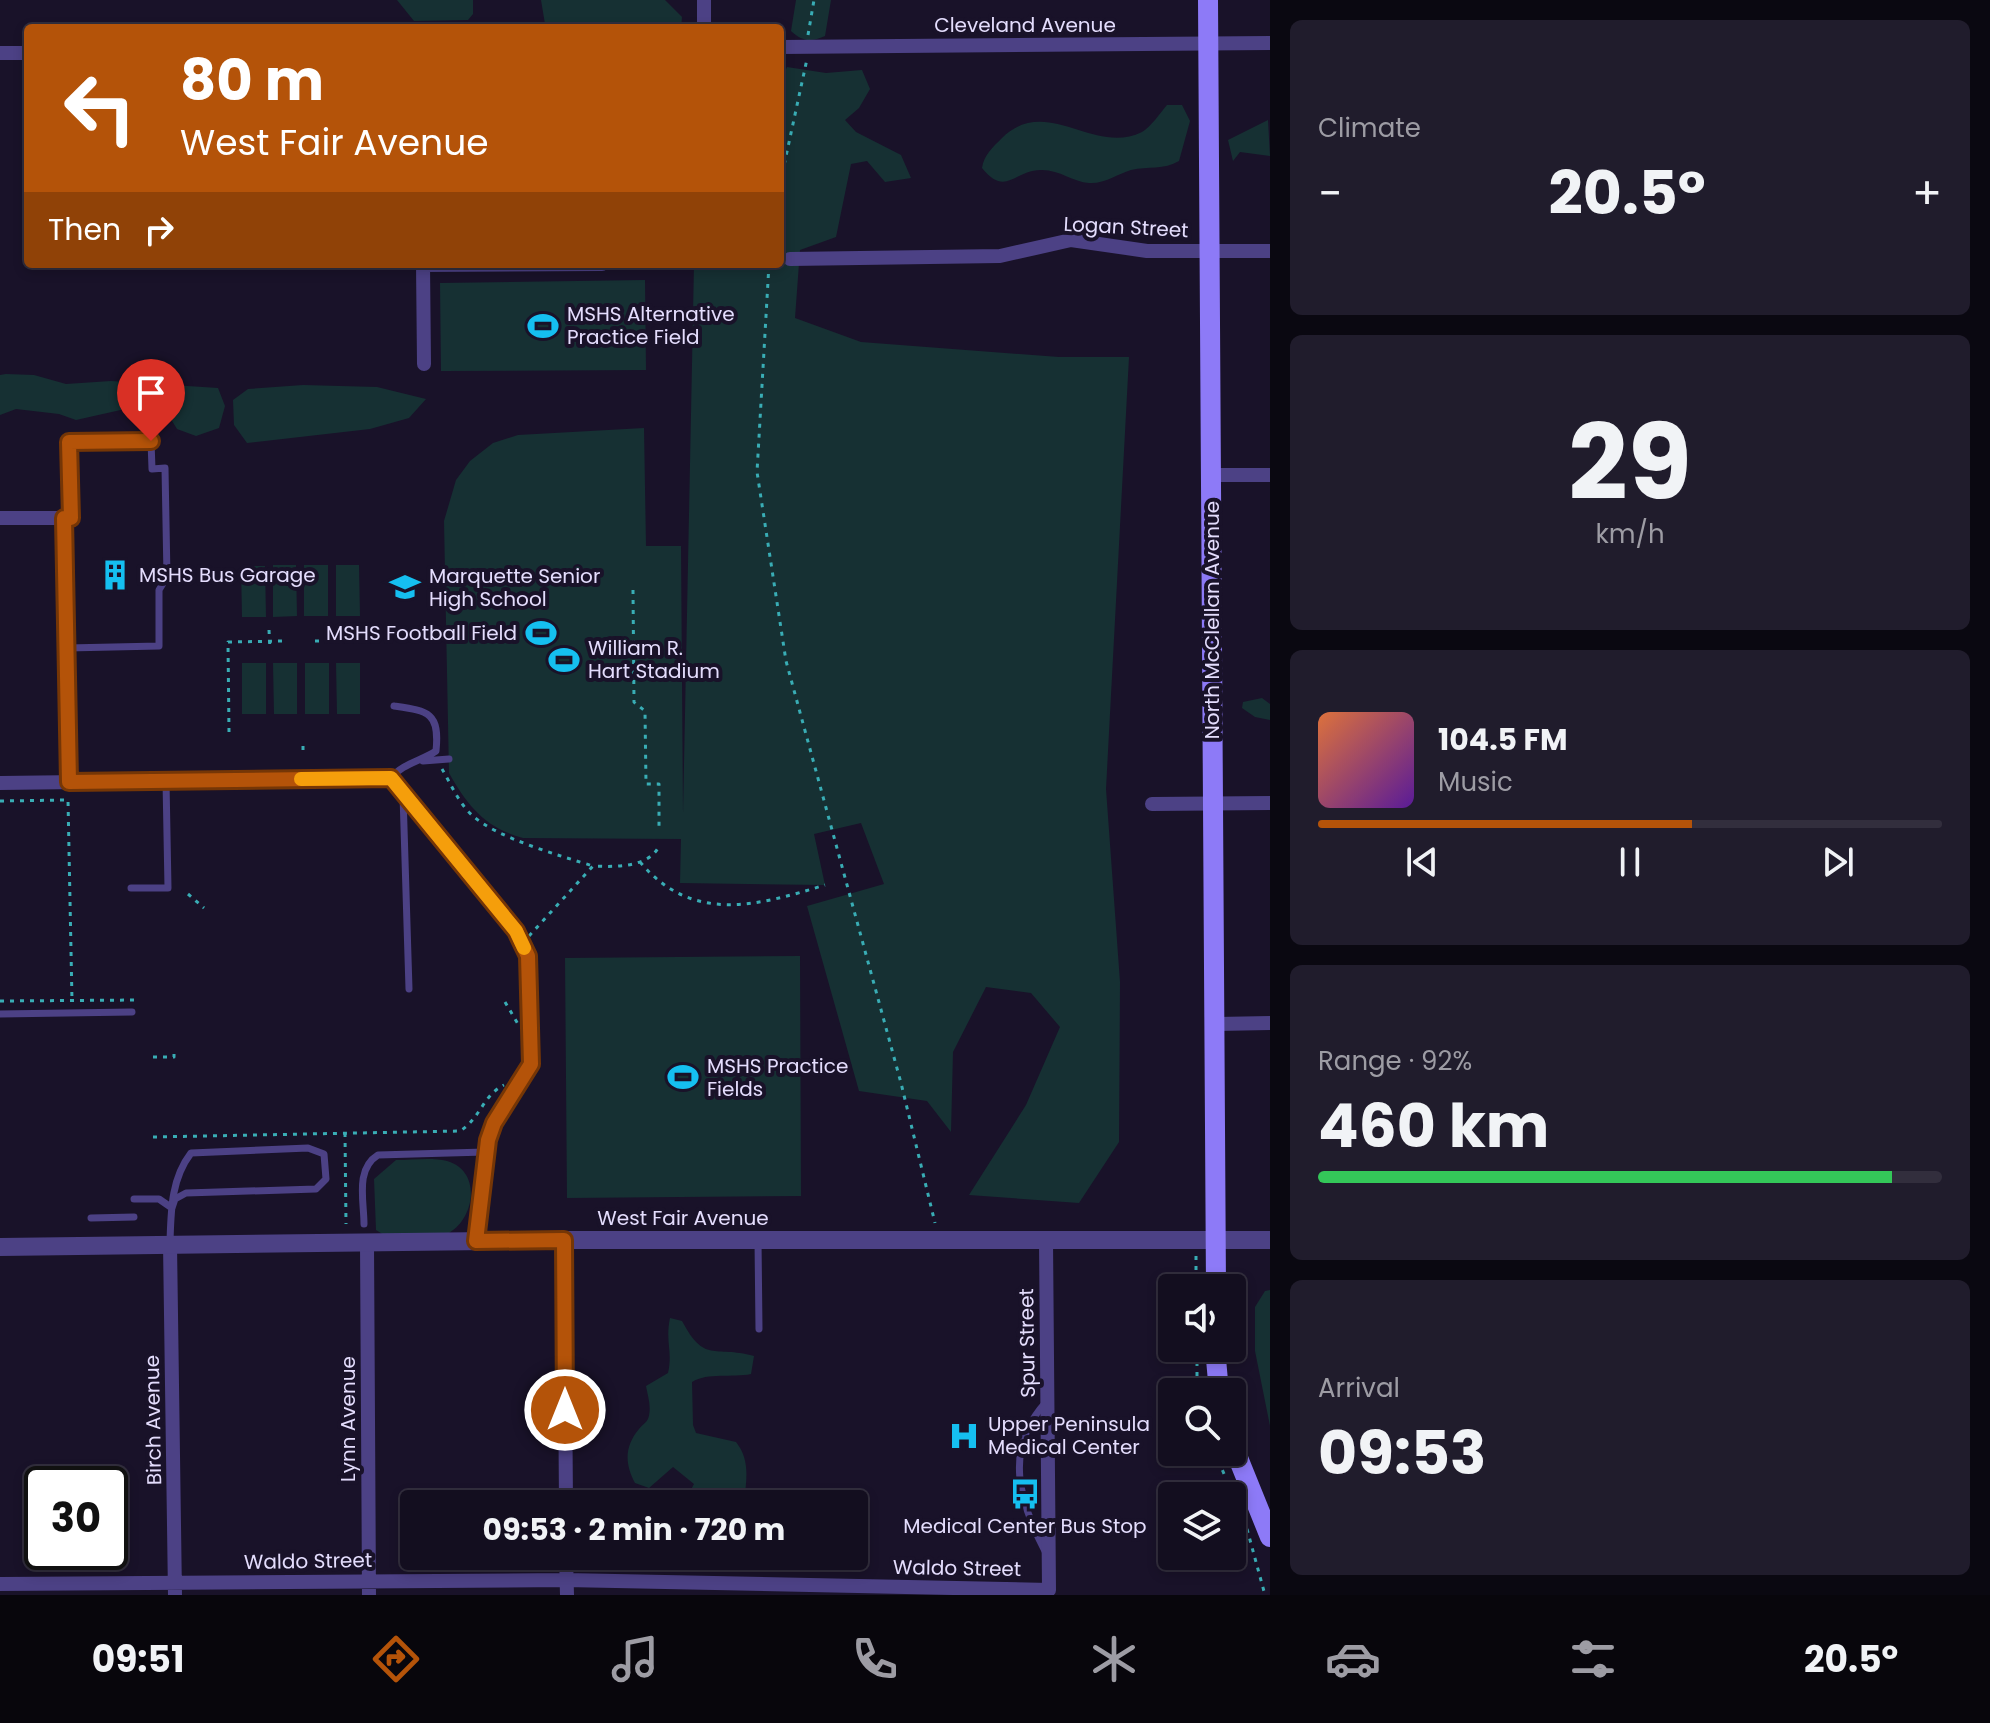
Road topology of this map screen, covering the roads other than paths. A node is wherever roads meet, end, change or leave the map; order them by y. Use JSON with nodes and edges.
{"nodes":[{"id":1,"x":704,"y":0,"type":"edge"},
{"id":2,"x":1208,"y":0,"type":"edge"},
{"id":3,"x":704,"y":24,"type":"edge"},
{"id":4,"x":1270,"y":43,"type":"edge"},
{"id":5,"x":1208,"y":44,"type":"junction"},
{"id":6,"x":784,"y":47,"type":"edge"},
{"id":7,"x":0,"y":53,"type":"edge"},
{"id":8,"x":24,"y":53,"type":"edge"},
{"id":9,"x":1209,"y":251,"type":"junction"},
{"id":10,"x":1270,"y":251,"type":"edge"},
{"id":11,"x":790,"y":259,"type":"dead end"},
{"id":12,"x":423,"y":268,"type":"edge"},
{"id":13,"x":424,"y":364,"type":"dead end"},
{"id":14,"x":1212,"y":475,"type":"junction"},
{"id":15,"x":1270,"y":475,"type":"edge"},
{"id":16,"x":0,"y":518,"type":"edge"},
{"id":17,"x":68,"y":518,"type":"junction"},
{"id":18,"x":67,"y":648,"type":"junction"},
{"id":19,"x":394,"y":706,"type":"dead end"},
{"id":20,"x":449,"y":759,"type":"dead end"},
{"id":21,"x":421,"y":761,"type":"junction"},
{"id":22,"x":391,"y":778,"type":"junction"},
{"id":23,"x":166,"y":781,"type":"junction"},
{"id":24,"x":69,"y":782,"type":"junction"},
{"id":25,"x":0,"y":783,"type":"edge"},
{"id":26,"x":403,"y":793,"type":"junction"},
{"id":27,"x":1211,"y":803,"type":"junction"},
{"id":28,"x":1270,"y":803,"type":"edge"},
{"id":29,"x":1152,"y":804,"type":"dead end"},
{"id":30,"x":454,"y":855,"type":"joint"},
{"id":31,"x":131,"y":888,"type":"dead end"},
{"id":32,"x":409,"y":989,"type":"dead end"},
{"id":33,"x":132,"y":1012,"type":"dead end"},
{"id":34,"x":0,"y":1014,"type":"edge"},
{"id":35,"x":1270,"y":1023,"type":"edge"},
{"id":36,"x":1217,"y":1024,"type":"junction"},
{"id":37,"x":485,"y":1152,"type":"junction"},
{"id":38,"x":134,"y":1199,"type":"dead end"},
{"id":39,"x":172,"y":1208,"type":"junction"},
{"id":40,"x":134,"y":1217,"type":"dead end"},
{"id":41,"x":91,"y":1218,"type":"dead end"},
{"id":42,"x":364,"y":1224,"type":"dead end"},
{"id":43,"x":564,"y":1240,"type":"junction"},
{"id":44,"x":758,"y":1240,"type":"junction"},
{"id":45,"x":1046,"y":1240,"type":"junction"},
{"id":46,"x":1217,"y":1240,"type":"junction"},
{"id":47,"x":1270,"y":1240,"type":"edge"},
{"id":48,"x":476,"y":1241,"type":"junction"},
{"id":49,"x":367,"y":1243,"type":"junction"},
{"id":50,"x":170,"y":1244,"type":"junction"},
{"id":51,"x":0,"y":1247,"type":"edge"},
{"id":52,"x":1216,"y":1274,"type":"edge"},
{"id":53,"x":759,"y":1329,"type":"dead end"},
{"id":54,"x":1047,"y":1401,"type":"junction"},
{"id":55,"x":566,"y":1490,"type":"edge"},
{"id":56,"x":1246,"y":1496,"type":"edge"},
{"id":57,"x":1270,"y":1537,"type":"edge"},
{"id":58,"x":1049,"y":1558,"type":"junction"},
{"id":59,"x":0,"y":1584,"type":"edge"},
{"id":60,"x":566,"y":1587,"type":"edge"},
{"id":61,"x":369,"y":1588,"type":"edge"},
{"id":62,"x":175,"y":1589,"type":"edge"},
{"id":63,"x":1049,"y":1590,"type":"joint"}],
"edges":[{"from":1,"to":3,"type":"street"},
{"from":2,"to":5,"type":"main road","name":"North McClellan Avenue"},
{"from":4,"to":5,"type":"street","name":"Cleveland Avenue"},
{"from":5,"to":6,"type":"street","name":"Cleveland Avenue"},
{"from":5,"to":9,"type":"main road","name":"North McClellan Avenue"},
{"from":7,"to":8,"type":"street"},
{"from":9,"to":10,"type":"street","name":"Logan Street"},
{"from":9,"to":11,"type":"street","name":"Logan Street"},
{"from":9,"to":14,"type":"main road","name":"North McClellan Avenue"},
{"from":12,"to":13,"type":"street"},
{"from":14,"to":15,"type":"street"},
{"from":14,"to":27,"type":"main road","name":"North McClellan Avenue"},
{"from":16,"to":17,"type":"street"},
{"from":17,"to":18,"type":"lane"},
{"from":17,"to":18,"type":"lane"},
{"from":18,"to":24,"type":"lane"},
{"from":19,"to":21,"type":"lane"},
{"from":20,"to":21,"type":"lane"},
{"from":21,"to":22,"type":"lane"},
{"from":22,"to":23,"type":"street"},
{"from":22,"to":26,"type":"street"},
{"from":23,"to":24,"type":"street"},
{"from":23,"to":31,"type":"lane"},
{"from":24,"to":25,"type":"street"},
{"from":26,"to":30,"type":"street"},
{"from":26,"to":32,"type":"lane"},
{"from":27,"to":28,"type":"street"},
{"from":27,"to":29,"type":"street"},
{"from":27,"to":36,"type":"main road","name":"North McClellan Avenue"},
{"from":30,"to":37,"type":"lane"},
{"from":33,"to":34,"type":"lane"},
{"from":35,"to":36,"type":"street"},
{"from":36,"to":46,"type":"main road","name":"North McClellan Avenue"},
{"from":37,"to":42,"type":"lane"},
{"from":37,"to":48,"type":"lane"},
{"from":38,"to":39,"type":"lane"},
{"from":39,"to":39,"type":"lane"},
{"from":39,"to":50,"type":"lane"},
{"from":40,"to":41,"type":"lane"},
{"from":43,"to":44,"type":"street","name":"West Fair Avenue"},
{"from":43,"to":48,"type":"street","name":"West Fair Avenue"},
{"from":43,"to":55,"type":"street"},
{"from":44,"to":45,"type":"street","name":"West Fair Avenue"},
{"from":44,"to":53,"type":"lane"},
{"from":45,"to":46,"type":"street","name":"West Fair Avenue"},
{"from":45,"to":54,"type":"street","name":"Spur Street"},
{"from":46,"to":47,"type":"street","name":"West Fair Avenue"},
{"from":46,"to":52,"type":"main road","name":"North McClellan Avenue"},
{"from":48,"to":49,"type":"street","name":"West Fair Avenue"},
{"from":49,"to":50,"type":"street","name":"West Fair Avenue"},
{"from":49,"to":61,"type":"street","name":"Lynn Avenue"},
{"from":50,"to":51,"type":"street","name":"West Fair Avenue"},
{"from":50,"to":62,"type":"street","name":"Birch Avenue"},
{"from":54,"to":58,"type":"street","name":"Spur Street"},
{"from":54,"to":58,"type":"lane"},
{"from":56,"to":57,"type":"main road"},
{"from":58,"to":63,"type":"street","name":"Spur Street"},
{"from":59,"to":62,"type":"street","name":"Waldo Street"},
{"from":60,"to":61,"type":"street","name":"Waldo Street"},
{"from":60,"to":63,"type":"street","name":"Waldo Street"},
{"from":61,"to":62,"type":"street","name":"Waldo Street"}]}
